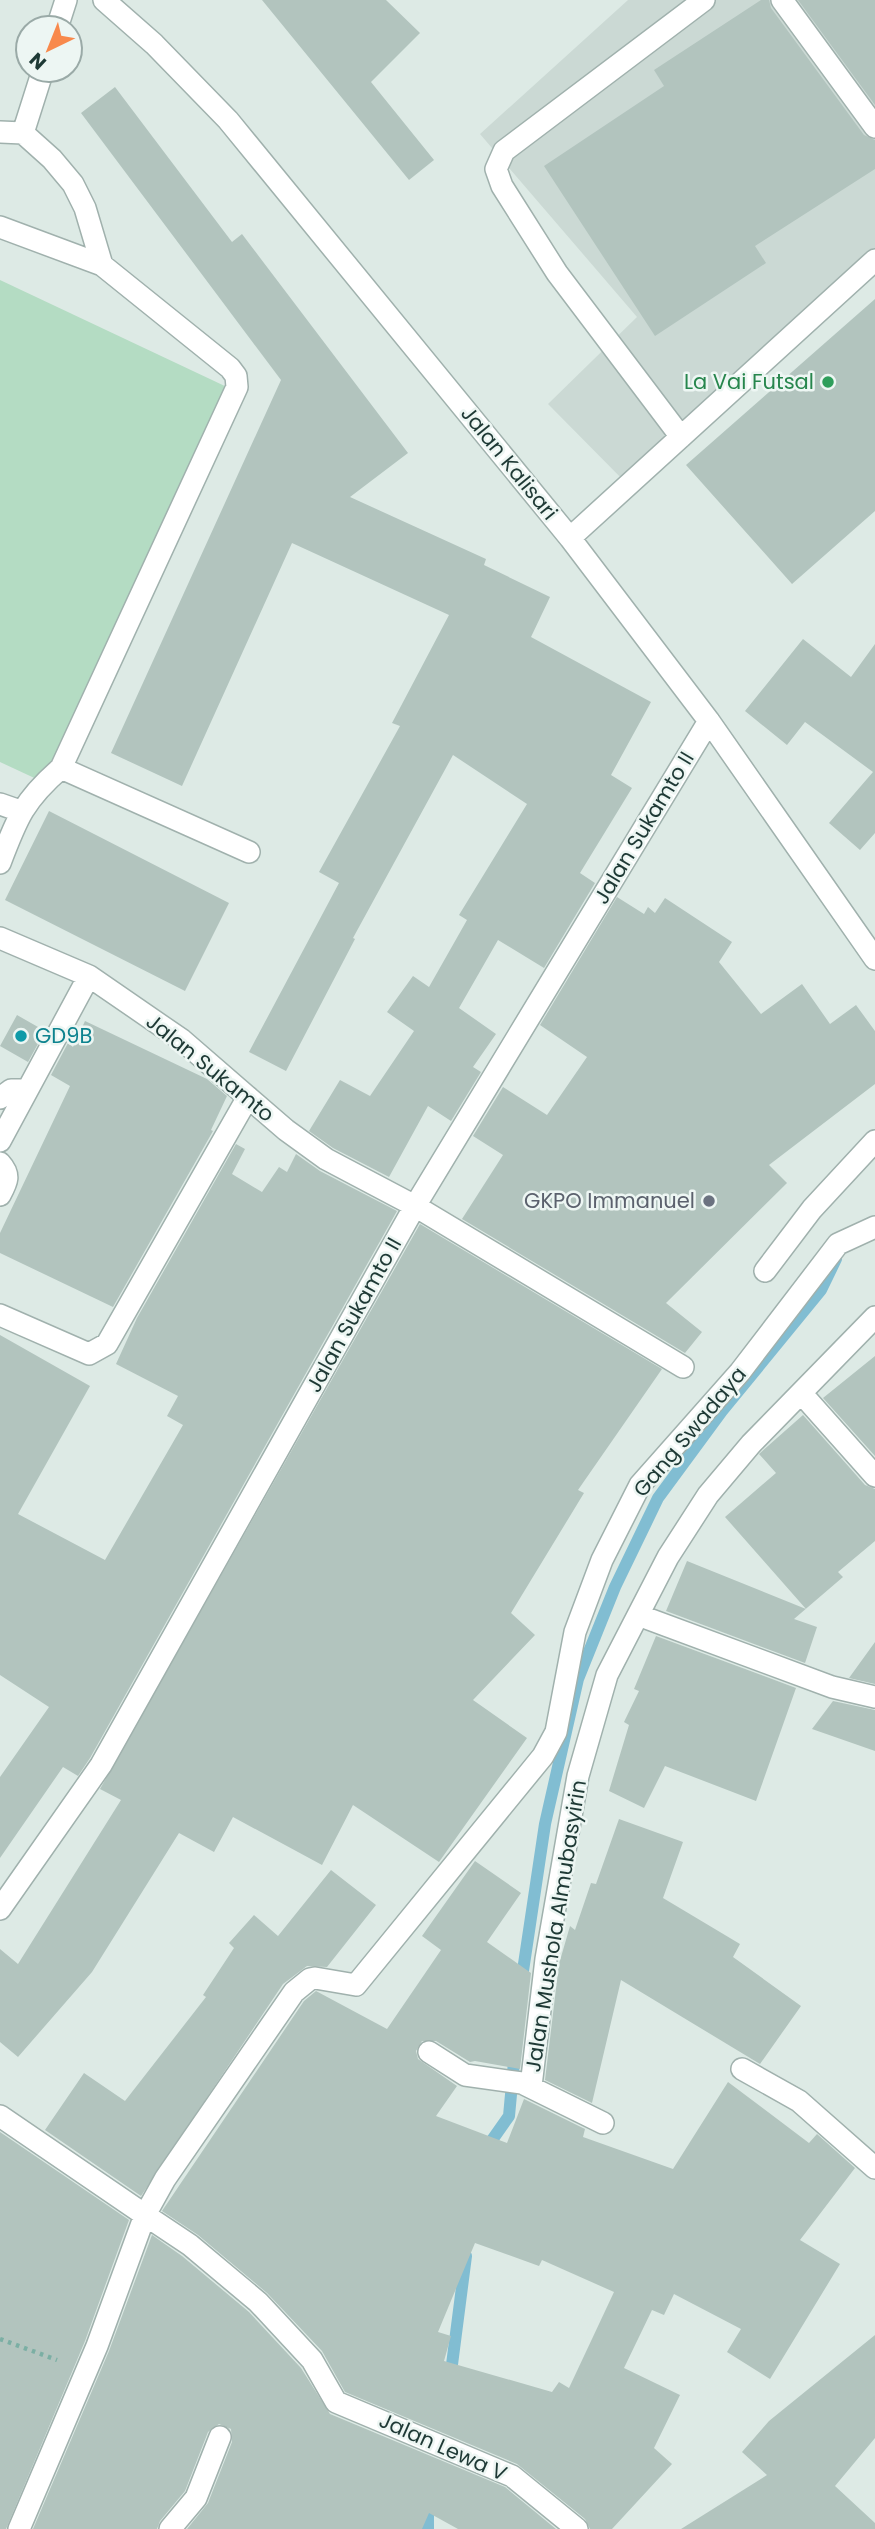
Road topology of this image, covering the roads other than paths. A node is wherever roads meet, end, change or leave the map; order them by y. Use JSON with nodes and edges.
{"nodes":[{"id":1,"x":104,"y":0,"type":"edge"},
{"id":2,"x":705,"y":0,"type":"edge"},
{"id":3,"x":782,"y":0,"type":"edge"},
{"id":4,"x":39,"y":84,"type":"edge"},
{"id":5,"x":875,"y":127,"type":"edge"},
{"id":6,"x":0,"y":132,"type":"edge"},
{"id":7,"x":23,"y":133,"type":"junction"},
{"id":8,"x":0,"y":227,"type":"edge"},
{"id":9,"x":875,"y":260,"type":"edge"},
{"id":10,"x":102,"y":265,"type":"junction"},
{"id":11,"x":681,"y":437,"type":"junction"},
{"id":12,"x":570,"y":538,"type":"junction"},
{"id":13,"x":709,"y":721,"type":"junction"},
{"id":14,"x":61,"y":768,"type":"junction"},
{"id":15,"x":10,"y":808,"type":"edge"},
{"id":16,"x":249,"y":852,"type":"dead end"},
{"id":17,"x":0,"y":863,"type":"edge"},
{"id":18,"x":0,"y":938,"type":"edge"},
{"id":19,"x":875,"y":958,"type":"edge"},
{"id":20,"x":89,"y":976,"type":"junction"},
{"id":21,"x":26,"y":1090,"type":"junction"},
{"id":22,"x":248,"y":1097,"type":"junction"},
{"id":23,"x":0,"y":1098,"type":"edge"},
{"id":24,"x":0,"y":1141,"type":"edge"},
{"id":25,"x":875,"y":1141,"type":"edge"},
{"id":26,"x":0,"y":1163,"type":"edge"},
{"id":27,"x":0,"y":1195,"type":"edge"},
{"id":28,"x":415,"y":1206,"type":"junction"},
{"id":29,"x":875,"y":1227,"type":"edge"},
{"id":30,"x":765,"y":1271,"type":"dead end"},
{"id":31,"x":0,"y":1315,"type":"edge"},
{"id":32,"x":875,"y":1317,"type":"edge"},
{"id":33,"x":683,"y":1367,"type":"dead end"},
{"id":34,"x":802,"y":1394,"type":"junction"},
{"id":35,"x":875,"y":1476,"type":"edge"},
{"id":36,"x":638,"y":1615,"type":"junction"},
{"id":37,"x":875,"y":1697,"type":"edge"},
{"id":38,"x":0,"y":1909,"type":"edge"},
{"id":39,"x":429,"y":2052,"type":"dead end"},
{"id":40,"x":742,"y":2069,"type":"dead end"},
{"id":41,"x":519,"y":2084,"type":"junction"},
{"id":42,"x":0,"y":2116,"type":"edge"},
{"id":43,"x":603,"y":2123,"type":"dead end"},
{"id":44,"x":875,"y":2168,"type":"edge"},
{"id":45,"x":145,"y":2215,"type":"junction"},
{"id":46,"x":220,"y":2437,"type":"dead end"},
{"id":47,"x":19,"y":2529,"type":"edge"},
{"id":48,"x":170,"y":2529,"type":"edge"},
{"id":49,"x":577,"y":2529,"type":"edge"}],
"edges":[{"from":1,"to":12,"type":"street","name":"Jalan Kalisari"},
{"from":2,"to":11,"type":"street"},
{"from":3,"to":5,"type":"street"},
{"from":4,"to":7,"type":"street"},
{"from":6,"to":7,"type":"street"},
{"from":7,"to":10,"type":"street"},
{"from":8,"to":10,"type":"street"},
{"from":9,"to":11,"type":"street"},
{"from":10,"to":14,"type":"street"},
{"from":11,"to":12,"type":"street"},
{"from":12,"to":13,"type":"street","name":"Jalan Kalisari"},
{"from":13,"to":19,"type":"street","name":"Jalan Kalisari"},
{"from":13,"to":28,"type":"street","name":"Jalan Sukamto II"},
{"from":14,"to":15,"type":"street"},
{"from":14,"to":16,"type":"street"},
{"from":15,"to":17,"type":"street"},
{"from":18,"to":20,"type":"street","name":"Jalan Sukamto"},
{"from":20,"to":21,"type":"street"},
{"from":20,"to":22,"type":"street","name":"Jalan Sukamto"},
{"from":21,"to":23,"type":"street"},
{"from":21,"to":24,"type":"street"},
{"from":22,"to":28,"type":"street","name":"Jalan Sukamto"},
{"from":22,"to":31,"type":"street"},
{"from":25,"to":30,"type":"street"},
{"from":26,"to":27,"type":"street"},
{"from":28,"to":33,"type":"street","name":"Jalan Sukamto"},
{"from":28,"to":38,"type":"street","name":"Jalan Sukamto II"},
{"from":29,"to":45,"type":"street","name":"Gang Swadaya"},
{"from":32,"to":34,"type":"street","name":"Jalan Mushola Almubasyirin"},
{"from":34,"to":35,"type":"street"},
{"from":34,"to":36,"type":"street","name":"Jalan Mushola Almubasyirin"},
{"from":36,"to":37,"type":"street"},
{"from":36,"to":41,"type":"street","name":"Jalan Mushola Almubasyirin"},
{"from":39,"to":41,"type":"street"},
{"from":40,"to":44,"type":"street"},
{"from":41,"to":43,"type":"street"},
{"from":42,"to":45,"type":"street"},
{"from":45,"to":47,"type":"street"},
{"from":45,"to":49,"type":"street","name":"Jalan Lewa V"},
{"from":46,"to":48,"type":"street"}]}
